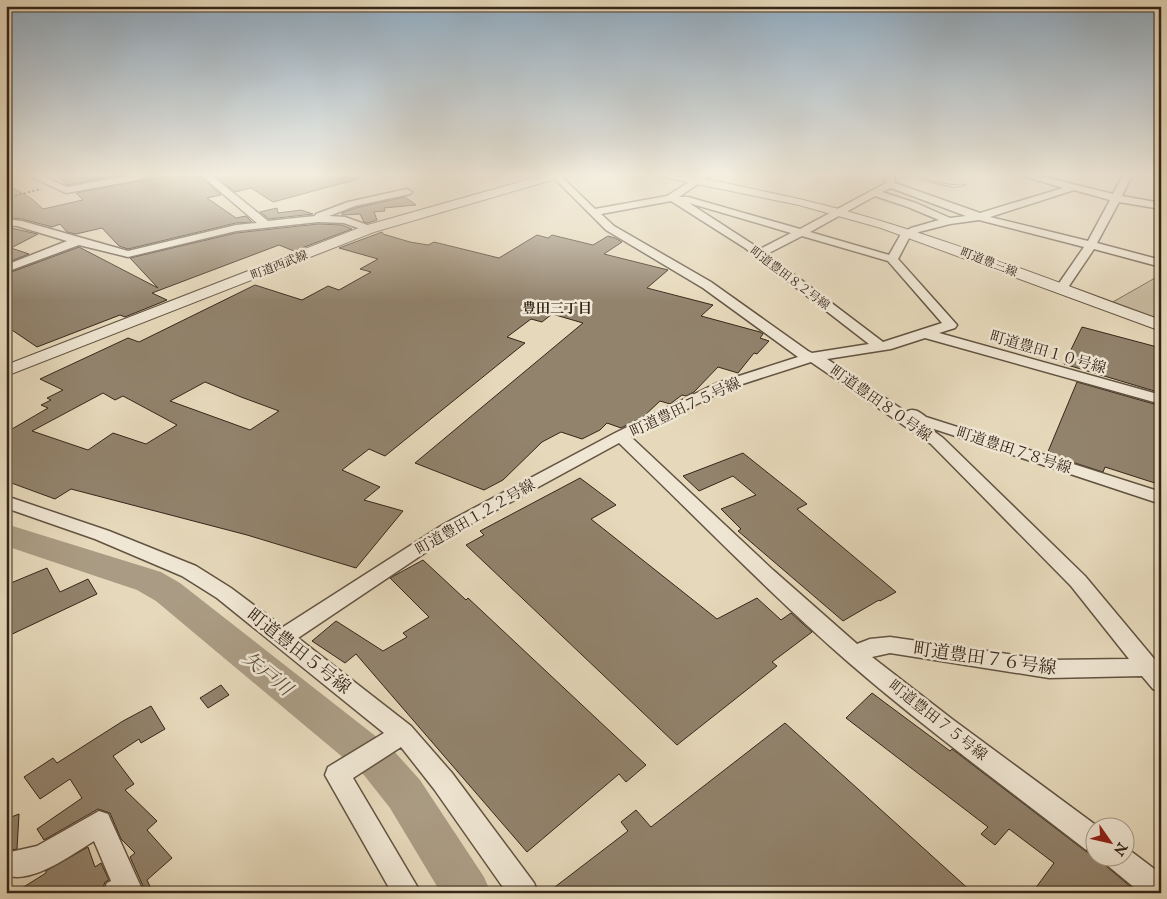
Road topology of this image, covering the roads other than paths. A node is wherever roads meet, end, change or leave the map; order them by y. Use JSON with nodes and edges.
{"nodes":[{"id":1,"x":256,"y":217,"type":"edge"},
{"id":2,"x":410,"y":217,"type":"edge"},
{"id":3,"x":598,"y":217,"type":"edge"},
{"id":4,"x":704,"y":217,"type":"edge"},
{"id":5,"x":745,"y":217,"type":"edge"},
{"id":6,"x":831,"y":217,"type":"edge"},
{"id":7,"x":858,"y":217,"type":"edge"},
{"id":8,"x":940,"y":217,"type":"edge"},
{"id":9,"x":973,"y":217,"type":"edge"},
{"id":10,"x":983,"y":217,"type":"edge"},
{"id":11,"x":1106,"y":217,"type":"edge"},
{"id":12,"x":318,"y":219,"type":"joint"},
{"id":13,"x":949,"y":221,"type":"junction"},
{"id":14,"x":6,"y":222,"type":"edge"},
{"id":15,"x":266,"y":225,"type":"junction"},
{"id":16,"x":370,"y":229,"type":"junction"},
{"id":17,"x":908,"y":232,"type":"junction"},
{"id":18,"x":800,"y":233,"type":"junction"},
{"id":19,"x":78,"y":241,"type":"junction"},
{"id":20,"x":1091,"y":245,"type":"junction"},
{"id":21,"x":759,"y":254,"type":"junction"},
{"id":22,"x":892,"y":259,"type":"junction"},
{"id":23,"x":1161,"y":264,"type":"edge"},
{"id":24,"x":6,"y":270,"type":"edge"},
{"id":25,"x":1061,"y":289,"type":"junction"},
{"id":26,"x":1161,"y":326,"type":"edge"},
{"id":27,"x":927,"y":334,"type":"junction"},
{"id":28,"x":880,"y":346,"type":"junction"},
{"id":29,"x":817,"y":356,"type":"junction"},
{"id":30,"x":6,"y":371,"type":"edge"},
{"id":31,"x":1161,"y":400,"type":"edge"},
{"id":32,"x":920,"y":429,"type":"junction"},
{"id":33,"x":622,"y":436,"type":"junction"},
{"id":34,"x":1161,"y":498,"type":"edge"},
{"id":35,"x":6,"y":502,"type":"edge"},
{"id":36,"x":1161,"y":506,"type":"edge"},
{"id":37,"x":282,"y":638,"type":"junction"},
{"id":38,"x":856,"y":656,"type":"junction"},
{"id":39,"x":1154,"y":675,"type":"edge"},
{"id":40,"x":403,"y":733,"type":"junction"},
{"id":41,"x":1084,"y":832,"type":"edge"},
{"id":42,"x":1129,"y":866,"type":"edge"},
{"id":43,"x":12,"y":867,"type":"edge"},
{"id":44,"x":1161,"y":891,"type":"edge"},
{"id":45,"x":117,"y":893,"type":"edge"},
{"id":46,"x":407,"y":893,"type":"edge"},
{"id":47,"x":524,"y":893,"type":"edge"}],
"edges":[{"from":1,"to":15,"type":"street"},
{"from":2,"to":16,"type":"street","name":"町道西武線"},
{"from":3,"to":29,"type":"street","name":"町道豊田８０号線"},
{"from":4,"to":21,"type":"street","name":"町道豊田８２号線"},
{"from":5,"to":18,"type":"street"},
{"from":6,"to":18,"type":"street"},
{"from":7,"to":17,"type":"street","name":"町道豊三線"},
{"from":8,"to":13,"type":"street"},
{"from":9,"to":13,"type":"street"},
{"from":10,"to":20,"type":"street"},
{"from":11,"to":20,"type":"street"},
{"from":12,"to":15,"type":"street"},
{"from":12,"to":16,"type":"street"},
{"from":13,"to":17,"type":"street"},
{"from":14,"to":19,"type":"street"},
{"from":15,"to":19,"type":"street"},
{"from":16,"to":30,"type":"street","name":"町道西武線"},
{"from":17,"to":22,"type":"street"},
{"from":17,"to":25,"type":"street","name":"町道豊三線"},
{"from":18,"to":21,"type":"street"},
{"from":18,"to":22,"type":"street"},
{"from":19,"to":24,"type":"street"},
{"from":20,"to":23,"type":"street"},
{"from":20,"to":25,"type":"street"},
{"from":21,"to":28,"type":"street","name":"町道豊田８２号線"},
{"from":22,"to":27,"type":"street","name":"町道豊田７５号線"},
{"from":25,"to":26,"type":"street","name":"町道豊三線"},
{"from":27,"to":28,"type":"street","name":"町道豊田７５号線"},
{"from":27,"to":31,"type":"street","name":"町道豊田１０号線"},
{"from":28,"to":29,"type":"street","name":"町道豊田７５号線"},
{"from":29,"to":32,"type":"street","name":"町道豊田８０号線"},
{"from":29,"to":33,"type":"street","name":"町道豊田７５号線"},
{"from":29,"to":34,"type":"street","name":"町道豊田７８号線"},
{"from":32,"to":36,"type":"street"},
{"from":32,"to":39,"type":"street","name":"町道豊田８０号線"},
{"from":33,"to":37,"type":"street","name":"町道豊田１２２号線"},
{"from":33,"to":38,"type":"street","name":"町道豊田７５号線"},
{"from":35,"to":37,"type":"street","name":"町道豊田５号線"},
{"from":37,"to":40,"type":"street","name":"町道豊田５号線"},
{"from":38,"to":39,"type":"street","name":"町道豊田７６号線"},
{"from":38,"to":41,"type":"street","name":"町道豊田７５号線"},
{"from":40,"to":46,"type":"street"},
{"from":40,"to":47,"type":"street","name":"町道豊田５号線"},
{"from":42,"to":44,"type":"street"},
{"from":43,"to":45,"type":"street"}]}
